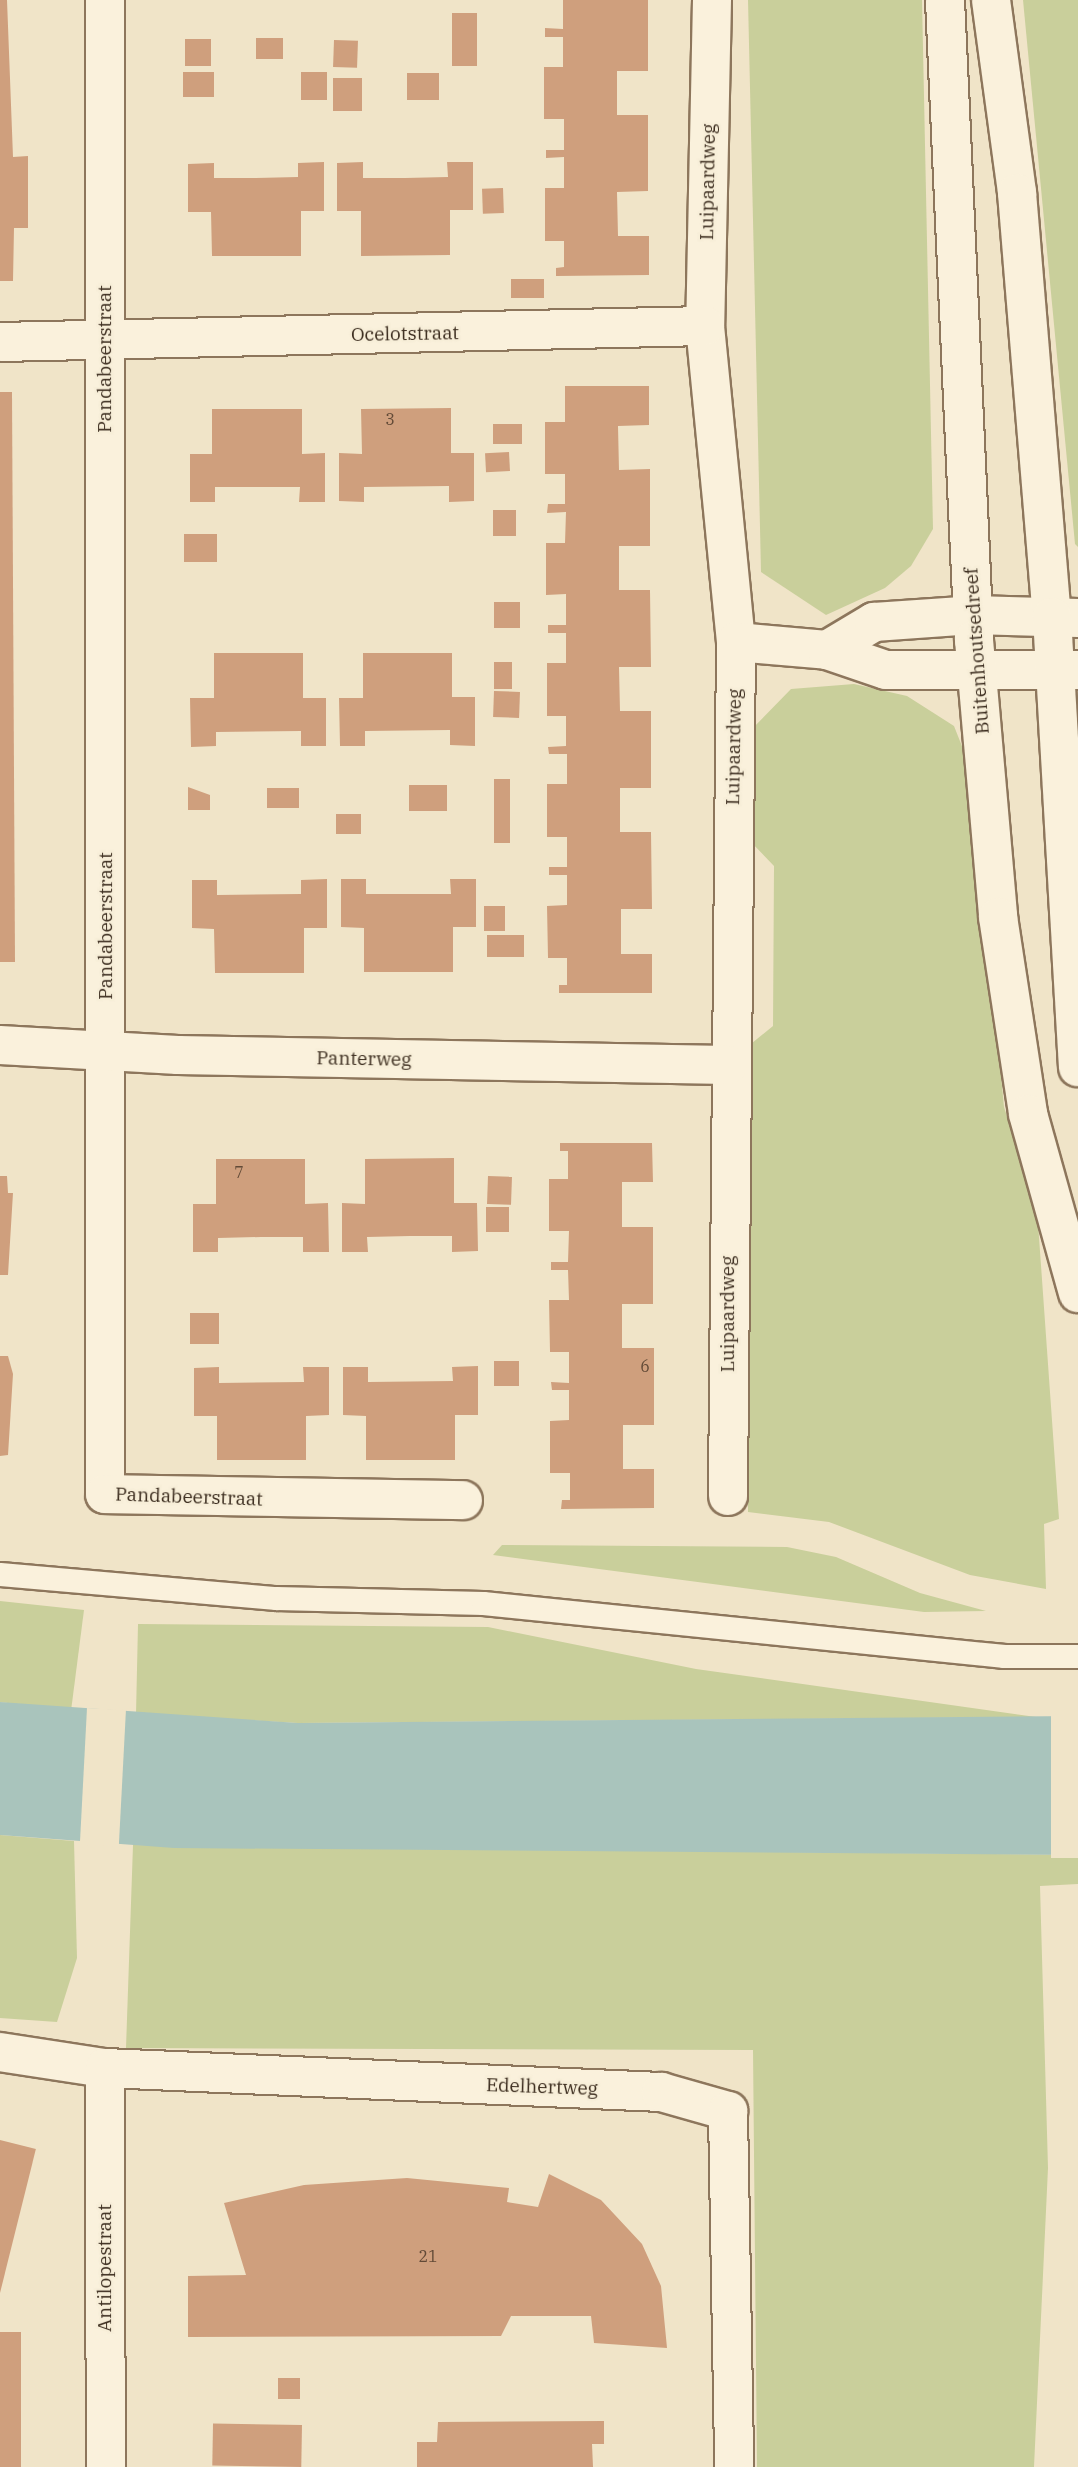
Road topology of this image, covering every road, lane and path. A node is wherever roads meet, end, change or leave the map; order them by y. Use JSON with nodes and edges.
{"nodes":[{"id":1,"x":105,"y":0,"type":"edge"},
{"id":2,"x":712,"y":0,"type":"edge"},
{"id":3,"x":946,"y":0,"type":"edge"},
{"id":4,"x":991,"y":0,"type":"edge"},
{"id":5,"x":705,"y":326,"type":"junction"},
{"id":6,"x":105,"y":341,"type":"junction"},
{"id":7,"x":0,"y":342,"type":"edge"},
{"id":8,"x":973,"y":615,"type":"junction"},
{"id":9,"x":1065,"y":618,"type":"edge"},
{"id":10,"x":736,"y":642,"type":"junction"},
{"id":11,"x":827,"y":650,"type":"junction"},
{"id":12,"x":1067,"y":670,"type":"edge"},
{"id":13,"x":977,"y":673,"type":"junction"},
{"id":14,"x":0,"y":1045,"type":"edge"},
{"id":15,"x":107,"y":1050,"type":"junction"},
{"id":16,"x":728,"y":1065,"type":"junction"},
{"id":17,"x":1078,"y":1067,"type":"edge"},
{"id":18,"x":1078,"y":1293,"type":"edge"},
{"id":19,"x":729,"y":1496,"type":"dead end"},
{"id":20,"x":463,"y":1500,"type":"dead end"},
{"id":21,"x":0,"y":1574,"type":"edge"},
{"id":22,"x":1078,"y":1656,"type":"edge"},
{"id":23,"x":0,"y":2052,"type":"edge"},
{"id":24,"x":105,"y":2068,"type":"junction"},
{"id":25,"x":106,"y":2467,"type":"edge"},
{"id":26,"x":734,"y":2467,"type":"edge"}],
"edges":[{"from":1,"to":6,"type":"street","name":"Pandabeerstraat"},
{"from":2,"to":5,"type":"street","name":"Luipaardweg"},
{"from":3,"to":8,"type":"street","name":"Buitenhoutsedreef"},
{"from":4,"to":9,"type":"street"},
{"from":5,"to":6,"type":"street","name":"Ocelotstraat"},
{"from":5,"to":10,"type":"street","name":"Luipaardweg"},
{"from":6,"to":7,"type":"street","name":"Ocelotstraat"},
{"from":6,"to":15,"type":"street","name":"Pandabeerstraat"},
{"from":8,"to":9,"type":"street"},
{"from":8,"to":11,"type":"street"},
{"from":8,"to":13,"type":"street","name":"Buitenhoutsedreef"},
{"from":9,"to":12,"type":"street"},
{"from":10,"to":11,"type":"street"},
{"from":10,"to":16,"type":"street","name":"Luipaardweg"},
{"from":11,"to":13,"type":"street"},
{"from":12,"to":13,"type":"street"},
{"from":12,"to":17,"type":"street"},
{"from":13,"to":18,"type":"street","name":"Buitenhoutsedreef"},
{"from":14,"to":15,"type":"street","name":"Panterweg"},
{"from":15,"to":16,"type":"street","name":"Panterweg"},
{"from":15,"to":20,"type":"street","name":"Pandabeerstraat"},
{"from":16,"to":19,"type":"street","name":"Luipaardweg"},
{"from":21,"to":22,"type":"lane"},
{"from":23,"to":24,"type":"street","name":"Edelhertweg"},
{"from":24,"to":25,"type":"street","name":"Antilopestraat"},
{"from":24,"to":26,"type":"street","name":"Edelhertweg"}]}
